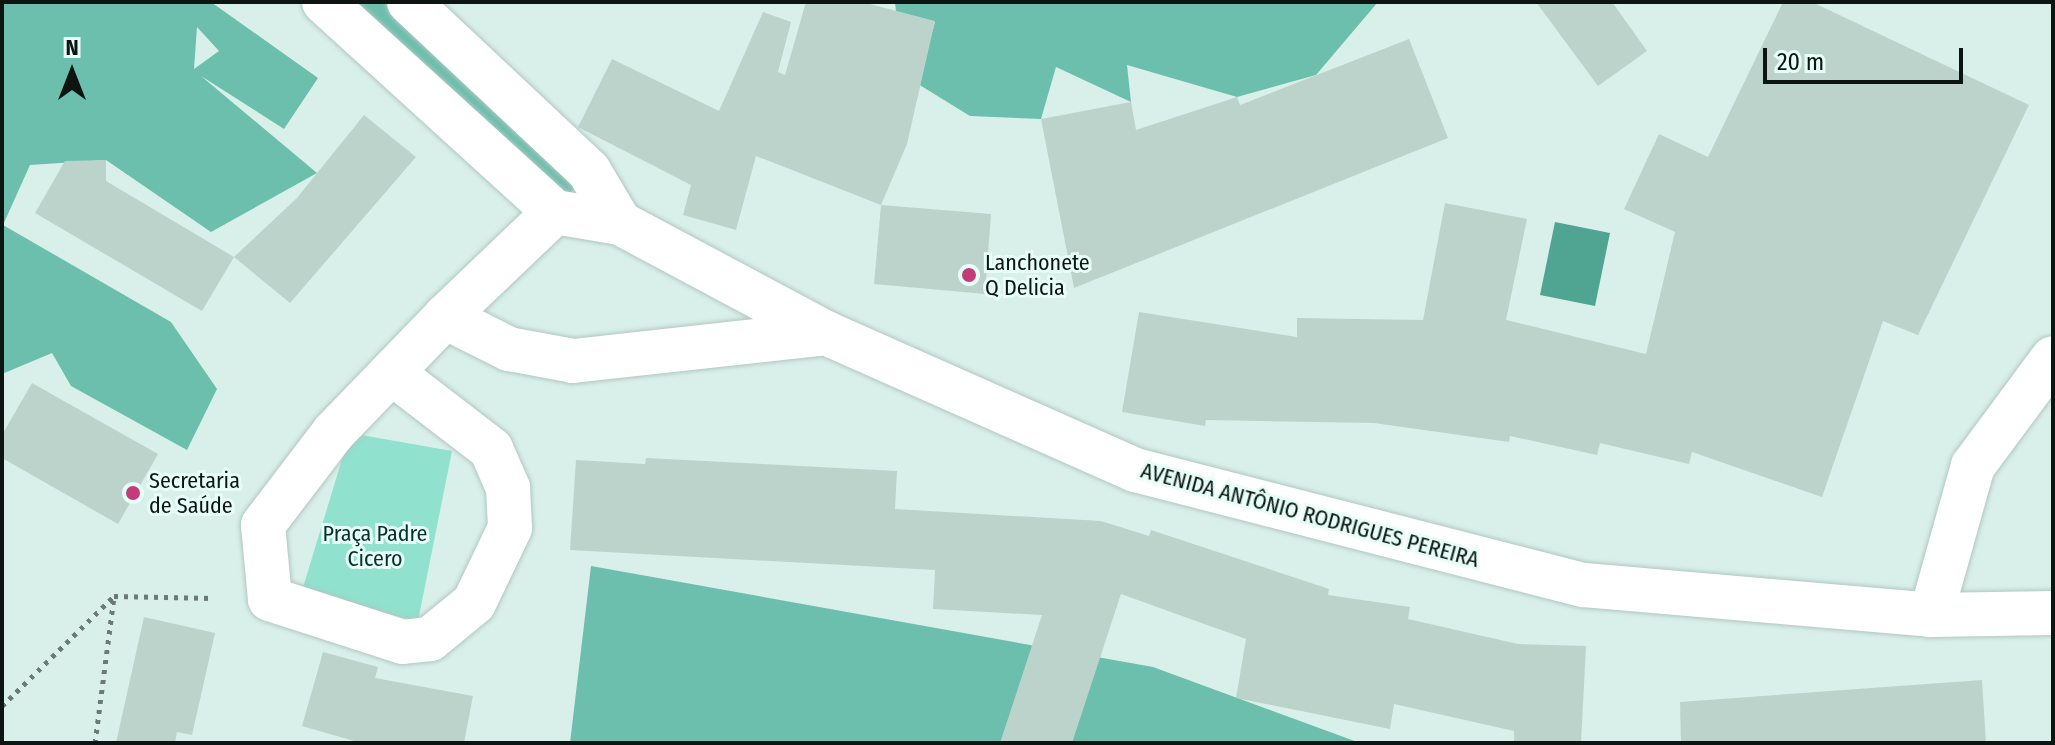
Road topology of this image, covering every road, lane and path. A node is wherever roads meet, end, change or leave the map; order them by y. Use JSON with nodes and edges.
{"nodes":[{"id":1,"x":324,"y":2,"type":"edge"},
{"id":2,"x":409,"y":2,"type":"edge"},
{"id":3,"x":589,"y":171,"type":"junction"},
{"id":4,"x":555,"y":212,"type":"junction"},
{"id":5,"x":620,"y":223,"type":"junction"},
{"id":6,"x":445,"y":317,"type":"junction"},
{"id":7,"x":826,"y":333,"type":"junction"},
{"id":8,"x":2053,"y":358,"type":"edge"},
{"id":9,"x":392,"y":373,"type":"junction"},
{"id":10,"x":114,"y":596,"type":"junction"},
{"id":11,"x":270,"y":599,"type":"junction"},
{"id":12,"x":2053,"y":613,"type":"edge"},
{"id":13,"x":1931,"y":615,"type":"junction"},
{"id":14,"x":2,"y":706,"type":"edge"},
{"id":15,"x":95,"y":743,"type":"edge"}],
"edges":[{"from":1,"to":4,"type":"street"},
{"from":2,"to":3,"type":"street"},
{"from":3,"to":4,"type":"street"},
{"from":3,"to":5,"type":"street"},
{"from":4,"to":5,"type":"street","name":"AVENIDA ANTÔNIO RODRIGUES PEREIRA"},
{"from":4,"to":6,"type":"street"},
{"from":5,"to":7,"type":"street","name":"AVENIDA ANTÔNIO RODRIGUES PEREIRA"},
{"from":6,"to":7,"type":"street"},
{"from":6,"to":9,"type":"street"},
{"from":7,"to":13,"type":"street","name":"AVENIDA ANTÔNIO RODRIGUES PEREIRA"},
{"from":8,"to":13,"type":"street"},
{"from":9,"to":11,"type":"street"},
{"from":9,"to":11,"type":"street"},
{"from":10,"to":11,"type":"path"},
{"from":10,"to":14,"type":"path"},
{"from":10,"to":15,"type":"path"},
{"from":12,"to":13,"type":"street","name":"AVENIDA ANTÔNIO RODRIGUES PEREIRA"}]}
